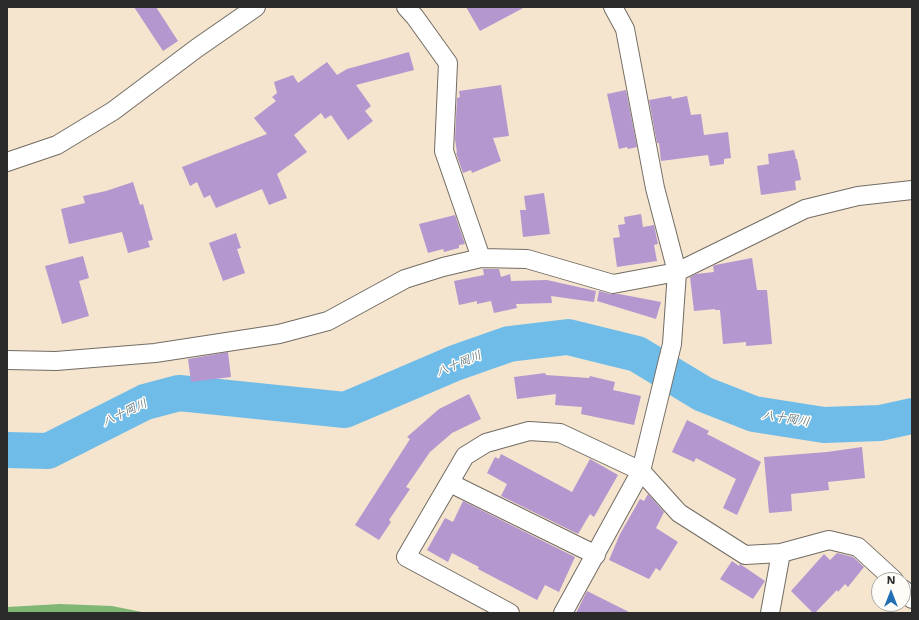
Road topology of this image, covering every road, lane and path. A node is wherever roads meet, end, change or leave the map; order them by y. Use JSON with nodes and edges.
{"nodes":[{"id":1,"x":256,"y":7,"type":"edge"},
{"id":2,"x":406,"y":7,"type":"edge"},
{"id":3,"x":613,"y":7,"type":"edge"},
{"id":4,"x":7,"y":162,"type":"edge"},
{"id":5,"x":912,"y":190,"type":"edge"},
{"id":6,"x":481,"y":258,"type":"junction"},
{"id":7,"x":677,"y":272,"type":"junction"},
{"id":8,"x":7,"y":360,"type":"edge"},
{"id":9,"x":641,"y":471,"type":"junction"},
{"id":10,"x":450,"y":483,"type":"junction"},
{"id":11,"x":781,"y":553,"type":"junction"},
{"id":12,"x":596,"y":554,"type":"junction"},
{"id":13,"x":885,"y":572,"type":"edge"},
{"id":14,"x":510,"y":613,"type":"edge"},
{"id":15,"x":563,"y":613,"type":"edge"},
{"id":16,"x":770,"y":613,"type":"edge"}],
"edges":[{"from":1,"to":4,"type":"street"},
{"from":2,"to":6,"type":"street"},
{"from":3,"to":7,"type":"street"},
{"from":5,"to":7,"type":"street"},
{"from":6,"to":7,"type":"street"},
{"from":6,"to":8,"type":"street"},
{"from":7,"to":9,"type":"street"},
{"from":9,"to":10,"type":"street"},
{"from":9,"to":11,"type":"street"},
{"from":9,"to":12,"type":"street"},
{"from":10,"to":12,"type":"street"},
{"from":10,"to":14,"type":"street"},
{"from":11,"to":13,"type":"street"},
{"from":11,"to":16,"type":"street"},
{"from":12,"to":15,"type":"street"}]}
